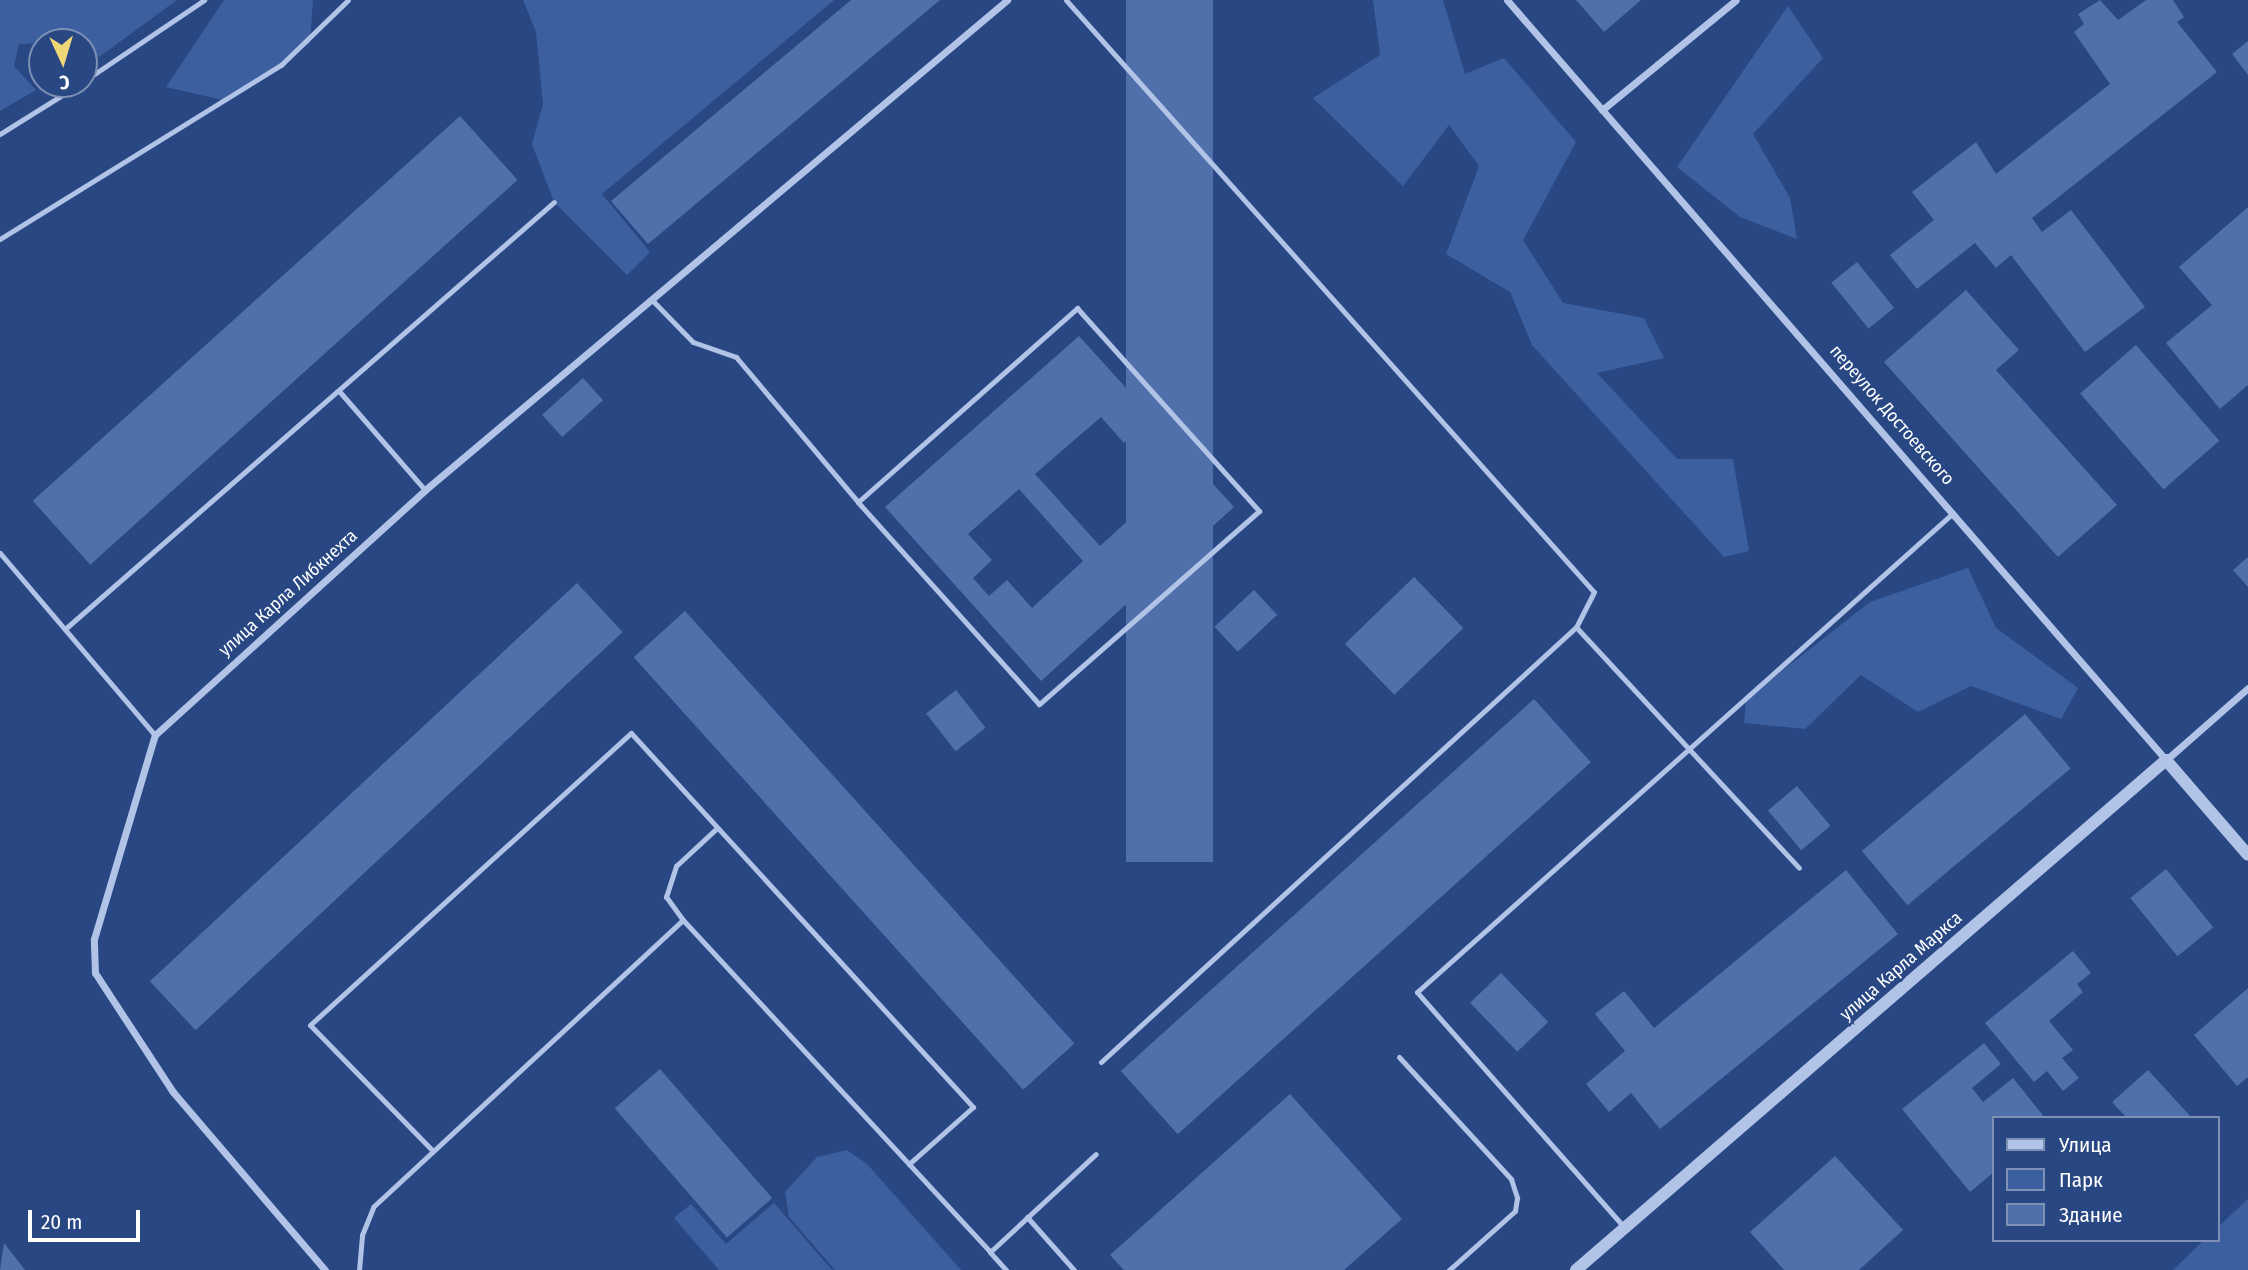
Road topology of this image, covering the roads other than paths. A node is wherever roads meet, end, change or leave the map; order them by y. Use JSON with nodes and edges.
{"nodes":[{"id":1,"x":204,"y":0,"type":"edge"},
{"id":2,"x":348,"y":0,"type":"edge"},
{"id":3,"x":1007,"y":0,"type":"edge"},
{"id":4,"x":1066,"y":0,"type":"edge"},
{"id":5,"x":1507,"y":0,"type":"edge"},
{"id":6,"x":1736,"y":0,"type":"edge"},
{"id":7,"x":98,"y":72,"type":"edge"},
{"id":8,"x":58,"y":98,"type":"edge"},
{"id":9,"x":1602,"y":110,"type":"junction"},
{"id":10,"x":0,"y":134,"type":"edge"},
{"id":11,"x":554,"y":202,"type":"dead end"},
{"id":12,"x":0,"y":239,"type":"edge"},
{"id":13,"x":653,"y":295,"type":"junction"},
{"id":14,"x":339,"y":391,"type":"junction"},
{"id":15,"x":425,"y":490,"type":"junction"},
{"id":16,"x":858,"y":502,"type":"junction"},
{"id":17,"x":1953,"y":513,"type":"junction"},
{"id":18,"x":0,"y":553,"type":"edge"},
{"id":19,"x":1576,"y":626,"type":"junction"},
{"id":20,"x":65,"y":629,"type":"junction"},
{"id":21,"x":2248,"y":688,"type":"edge"},
{"id":22,"x":155,"y":735,"type":"junction"},
{"id":23,"x":1691,"y":747,"type":"junction"},
{"id":24,"x":2166,"y":760,"type":"junction"},
{"id":25,"x":718,"y":828,"type":"junction"},
{"id":26,"x":2248,"y":855,"type":"edge"},
{"id":27,"x":1799,"y":868,"type":"dead end"},
{"id":28,"x":683,"y":920,"type":"junction"},
{"id":29,"x":1399,"y":1057,"type":"dead end"},
{"id":30,"x":1101,"y":1062,"type":"dead end"},
{"id":31,"x":433,"y":1151,"type":"junction"},
{"id":32,"x":1096,"y":1154,"type":"dead end"},
{"id":33,"x":909,"y":1164,"type":"junction"},
{"id":34,"x":1027,"y":1217,"type":"junction"},
{"id":35,"x":1624,"y":1227,"type":"junction"},
{"id":36,"x":990,"y":1252,"type":"junction"},
{"id":37,"x":325,"y":1270,"type":"edge"},
{"id":38,"x":359,"y":1270,"type":"edge"},
{"id":39,"x":1006,"y":1270,"type":"edge"},
{"id":40,"x":1074,"y":1270,"type":"edge"},
{"id":41,"x":1448,"y":1270,"type":"edge"},
{"id":42,"x":1576,"y":1270,"type":"edge"}],
"edges":[{"from":1,"to":7,"type":"lane"},
{"from":2,"to":12,"type":"lane"},
{"from":3,"to":13,"type":"street","name":"улица Карла Либкнехта"},
{"from":4,"to":19,"type":"lane"},
{"from":5,"to":9,"type":"street","name":"переулок Достоевского"},
{"from":6,"to":9,"type":"street"},
{"from":8,"to":10,"type":"lane"},
{"from":9,"to":17,"type":"street","name":"переулок Достоевского"},
{"from":11,"to":14,"type":"lane"},
{"from":13,"to":15,"type":"street","name":"улица Карла Либкнехта"},
{"from":13,"to":16,"type":"lane"},
{"from":14,"to":15,"type":"lane"},
{"from":14,"to":20,"type":"lane"},
{"from":15,"to":22,"type":"street","name":"улица Карла Либкнехта"},
{"from":16,"to":16,"type":"lane"},
{"from":17,"to":23,"type":"lane"},
{"from":17,"to":24,"type":"street","name":"переулок Достоевского"},
{"from":18,"to":20,"type":"lane"},
{"from":19,"to":23,"type":"lane"},
{"from":19,"to":30,"type":"lane"},
{"from":20,"to":22,"type":"lane"},
{"from":21,"to":24,"type":"street","name":"улица Карла Маркса"},
{"from":22,"to":37,"type":"street"},
{"from":23,"to":27,"type":"lane"},
{"from":23,"to":35,"type":"lane"},
{"from":24,"to":26,"type":"street","name":"переулок Достоевского"},
{"from":24,"to":35,"type":"street","name":"улица Карла Маркса"},
{"from":25,"to":28,"type":"lane"},
{"from":25,"to":31,"type":"lane"},
{"from":25,"to":33,"type":"lane"},
{"from":28,"to":31,"type":"lane"},
{"from":28,"to":33,"type":"lane"},
{"from":29,"to":41,"type":"lane"},
{"from":31,"to":38,"type":"lane"},
{"from":32,"to":34,"type":"lane"},
{"from":33,"to":36,"type":"lane"},
{"from":34,"to":36,"type":"lane"},
{"from":34,"to":40,"type":"lane"},
{"from":35,"to":42,"type":"street","name":"улица Карла Маркса"},
{"from":36,"to":39,"type":"lane"}]}
